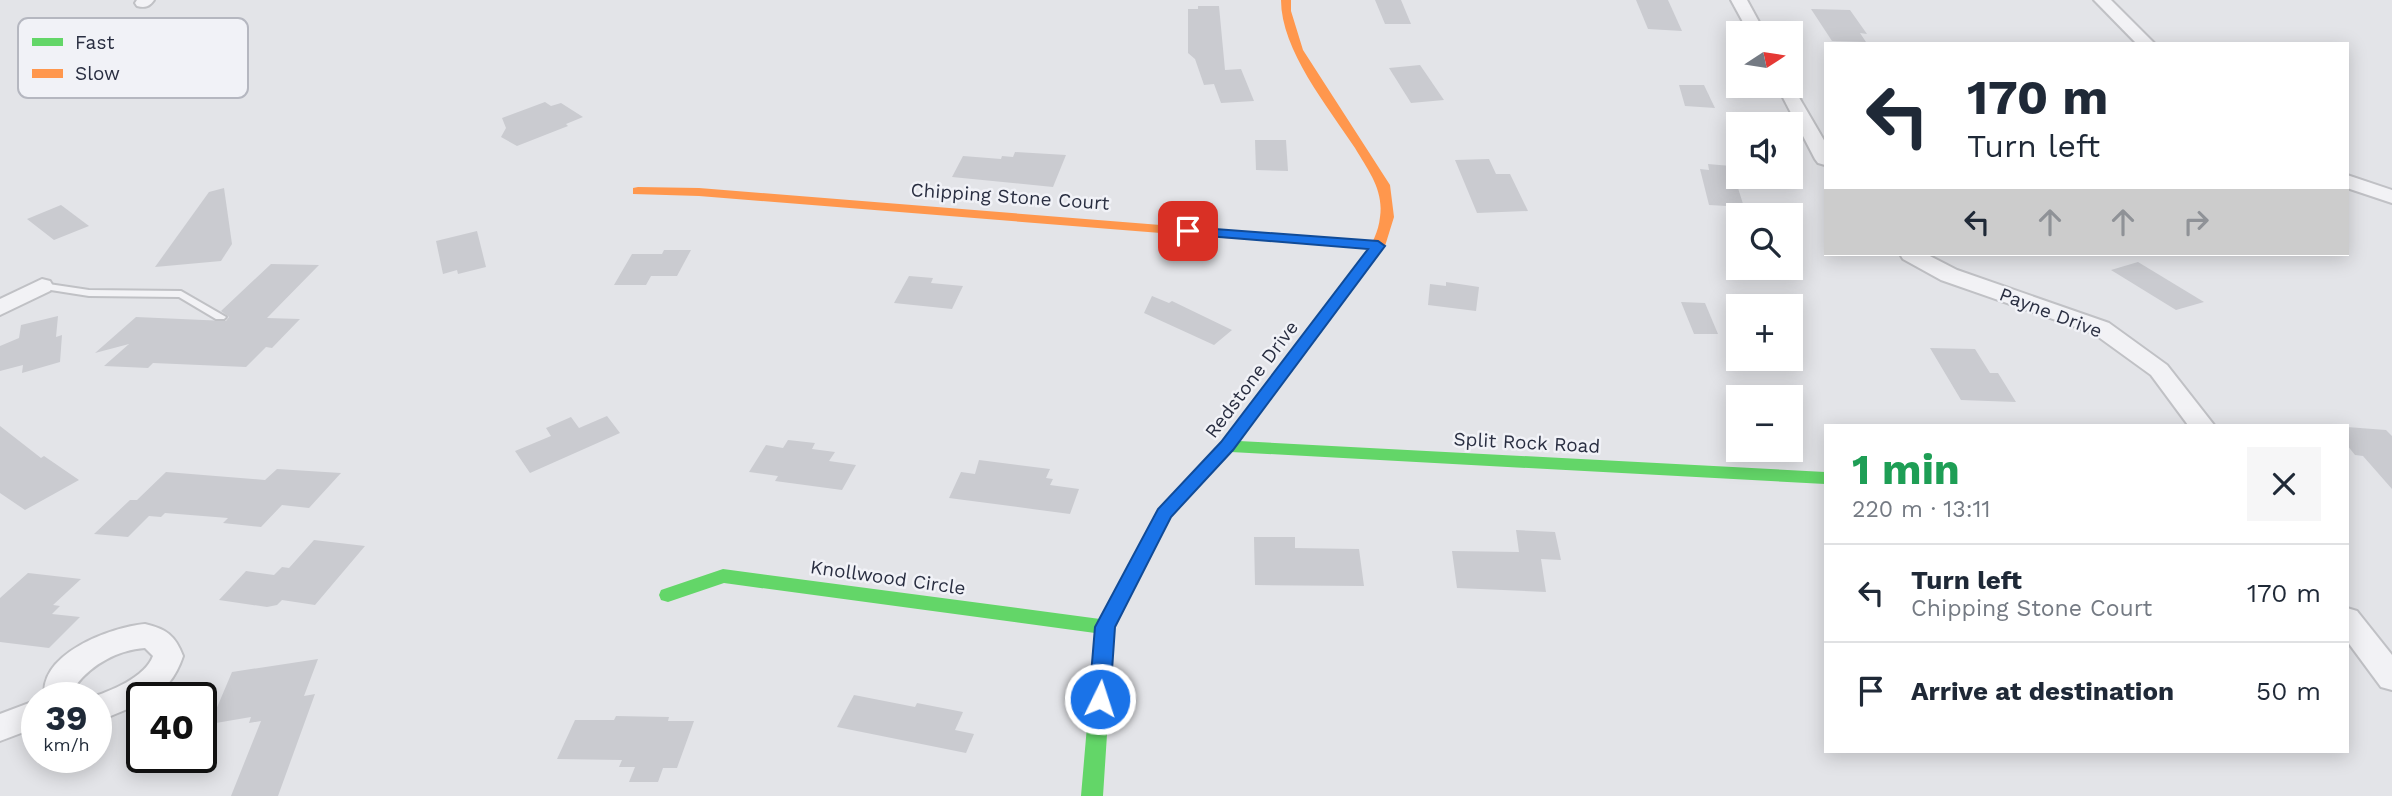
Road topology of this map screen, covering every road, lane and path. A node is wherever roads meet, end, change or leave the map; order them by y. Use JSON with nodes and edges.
{"nodes":[{"id":1,"x":1286,"y":0,"type":"edge"},
{"id":2,"x":1740,"y":0,"type":"edge"},
{"id":3,"x":2102,"y":0,"type":"edge"},
{"id":4,"x":1751,"y":21,"type":"edge"},
{"id":5,"x":2145,"y":42,"type":"edge"},
{"id":6,"x":1792,"y":98,"type":"edge"},
{"id":7,"x":1824,"y":157,"type":"edge"},
{"id":8,"x":2349,"y":182,"type":"edge"},
{"id":9,"x":638,"y":191,"type":"dead end"},
{"id":10,"x":2392,"y":197,"type":"edge"},
{"id":11,"x":1378,"y":246,"type":"junction"},
{"id":12,"x":1915,"y":256,"type":"edge"},
{"id":13,"x":42,"y":286,"type":"joint"},
{"id":14,"x":0,"y":308,"type":"edge"},
{"id":15,"x":220,"y":317,"type":"dead end"},
{"id":16,"x":2200,"y":424,"type":"edge"},
{"id":17,"x":1227,"y":446,"type":"junction"},
{"id":18,"x":1824,"y":478,"type":"edge"},
{"id":19,"x":668,"y":596,"type":"dead end"},
{"id":20,"x":2349,"y":622,"type":"edge"},
{"id":21,"x":1105,"y":627,"type":"junction"},
{"id":22,"x":2392,"y":678,"type":"edge"},
{"id":23,"x":62,"y":682,"type":"edge"},
{"id":24,"x":112,"y":703,"type":"edge"},
{"id":25,"x":21,"y":719,"type":"edge"},
{"id":26,"x":0,"y":728,"type":"edge"},
{"id":27,"x":1092,"y":796,"type":"edge"}],
"edges":[{"from":1,"to":11,"type":"street","name":"Redstone Drive"},
{"from":2,"to":4,"type":"street"},
{"from":3,"to":5,"type":"street"},
{"from":6,"to":7,"type":"street"},
{"from":8,"to":10,"type":"street"},
{"from":9,"to":11,"type":"street","name":"Chipping Stone Court"},
{"from":11,"to":17,"type":"street","name":"Redstone Drive"},
{"from":12,"to":16,"type":"street","name":"Payne Drive"},
{"from":13,"to":14,"type":"street"},
{"from":13,"to":15,"type":"lane"},
{"from":17,"to":18,"type":"street","name":"Split Rock Road"},
{"from":17,"to":21,"type":"street","name":"Redstone Drive"},
{"from":19,"to":21,"type":"street","name":"Knollwood Circle"},
{"from":20,"to":22,"type":"street"},
{"from":21,"to":27,"type":"street","name":"Redstone Drive"},
{"from":23,"to":24,"type":"street"},
{"from":25,"to":26,"type":"street"}]}
